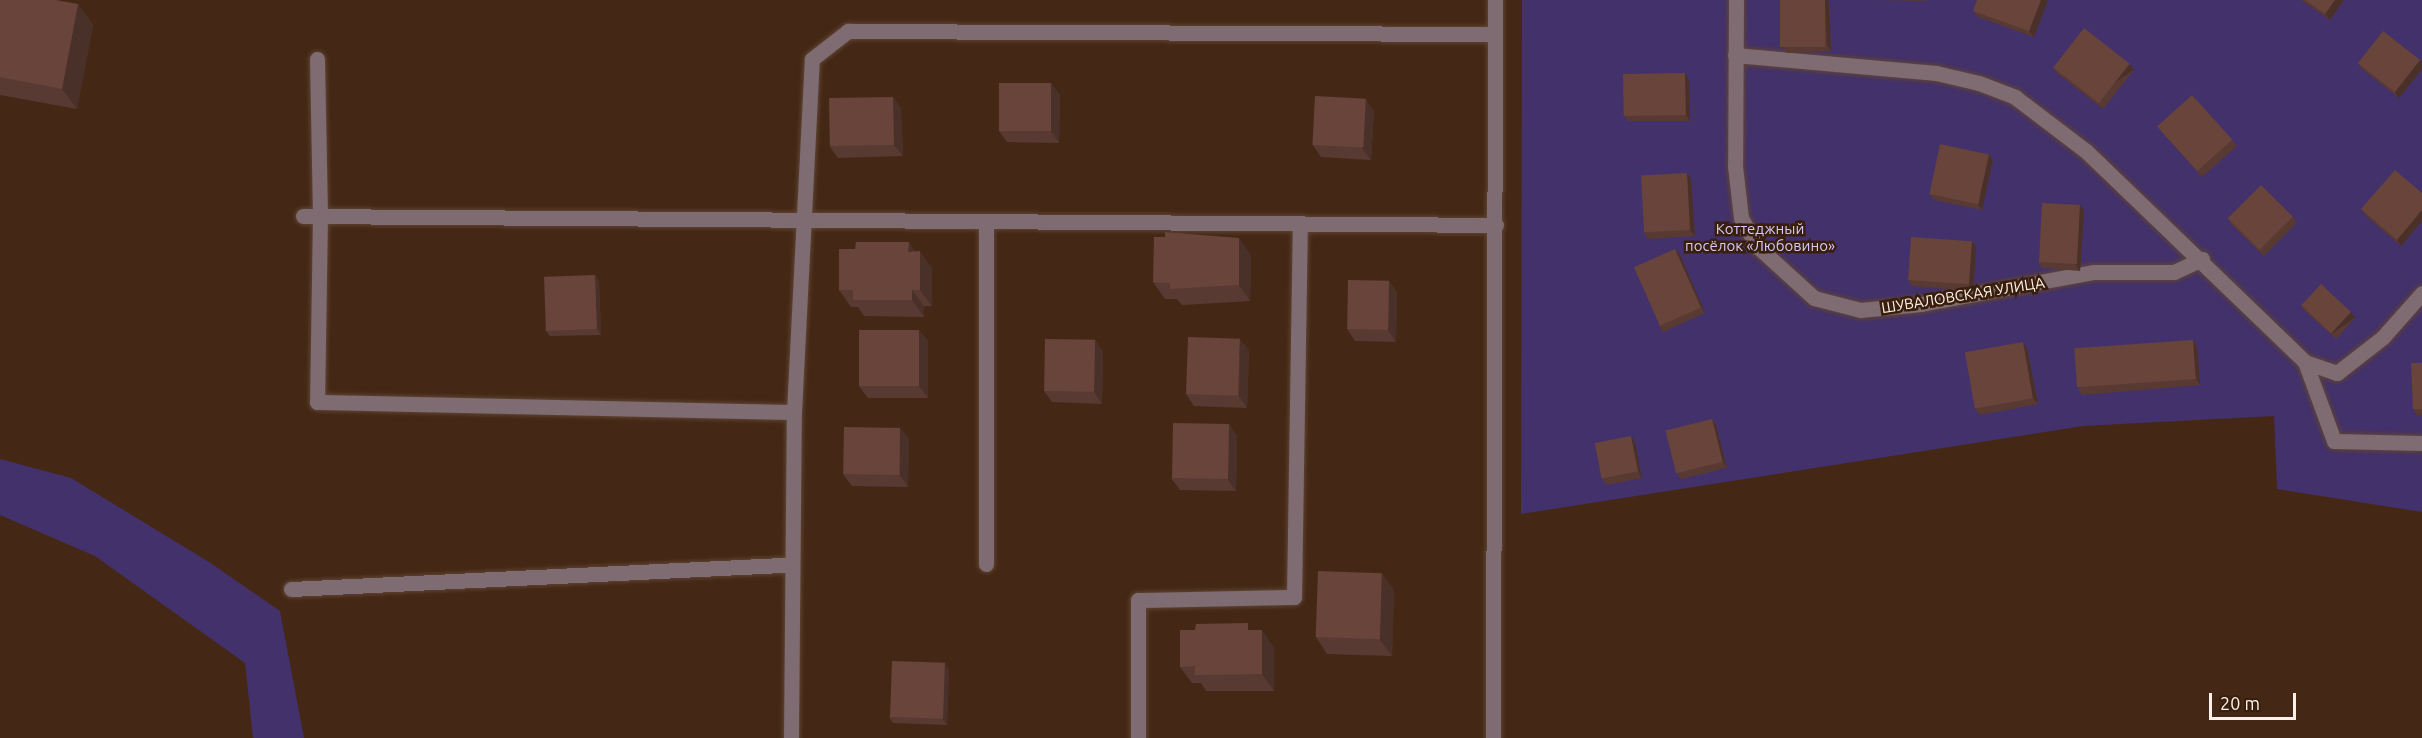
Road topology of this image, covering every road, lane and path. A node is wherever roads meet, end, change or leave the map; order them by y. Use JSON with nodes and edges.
{"nodes":[{"id":1,"x":1495,"y":0,"type":"edge"},
{"id":2,"x":1736,"y":0,"type":"edge"},
{"id":3,"x":1495,"y":34,"type":"junction"},
{"id":4,"x":1735,"y":55,"type":"junction"},
{"id":5,"x":316,"y":58,"type":"dead end"},
{"id":6,"x":320,"y":215,"type":"junction"},
{"id":7,"x":303,"y":216,"type":"dead end"},
{"id":8,"x":803,"y":222,"type":"junction"},
{"id":9,"x":986,"y":224,"type":"junction"},
{"id":10,"x":1496,"y":225,"type":"junction"},
{"id":11,"x":1300,"y":226,"type":"junction"},
{"id":12,"x":2202,"y":259,"type":"junction"},
{"id":13,"x":2422,"y":292,"type":"edge"},
{"id":14,"x":2305,"y":362,"type":"junction"},
{"id":15,"x":794,"y":412,"type":"junction"},
{"id":16,"x":2422,"y":443,"type":"edge"},
{"id":17,"x":986,"y":564,"type":"dead end"},
{"id":18,"x":790,"y":565,"type":"junction"},
{"id":19,"x":291,"y":589,"type":"dead end"},
{"id":20,"x":791,"y":738,"type":"edge"},
{"id":21,"x":1138,"y":738,"type":"edge"},
{"id":22,"x":1493,"y":738,"type":"edge"}],
"edges":[{"from":1,"to":3,"type":"street"},
{"from":2,"to":4,"type":"street","name":"ШУВАЛОВСКАЯ УЛИЦА"},
{"from":3,"to":8,"type":"street"},
{"from":3,"to":10,"type":"street"},
{"from":4,"to":12,"type":"street"},
{"from":4,"to":12,"type":"street","name":"ШУВАЛОВСКАЯ УЛИЦА"},
{"from":5,"to":6,"type":"street"},
{"from":6,"to":7,"type":"street"},
{"from":6,"to":8,"type":"street"},
{"from":6,"to":15,"type":"street"},
{"from":8,"to":9,"type":"street"},
{"from":8,"to":15,"type":"street"},
{"from":9,"to":11,"type":"street"},
{"from":9,"to":17,"type":"street"},
{"from":10,"to":11,"type":"street"},
{"from":10,"to":22,"type":"street"},
{"from":11,"to":21,"type":"street"},
{"from":12,"to":14,"type":"street"},
{"from":13,"to":14,"type":"street"},
{"from":14,"to":16,"type":"street"},
{"from":15,"to":18,"type":"street"},
{"from":18,"to":19,"type":"street"},
{"from":18,"to":20,"type":"street"}]}
